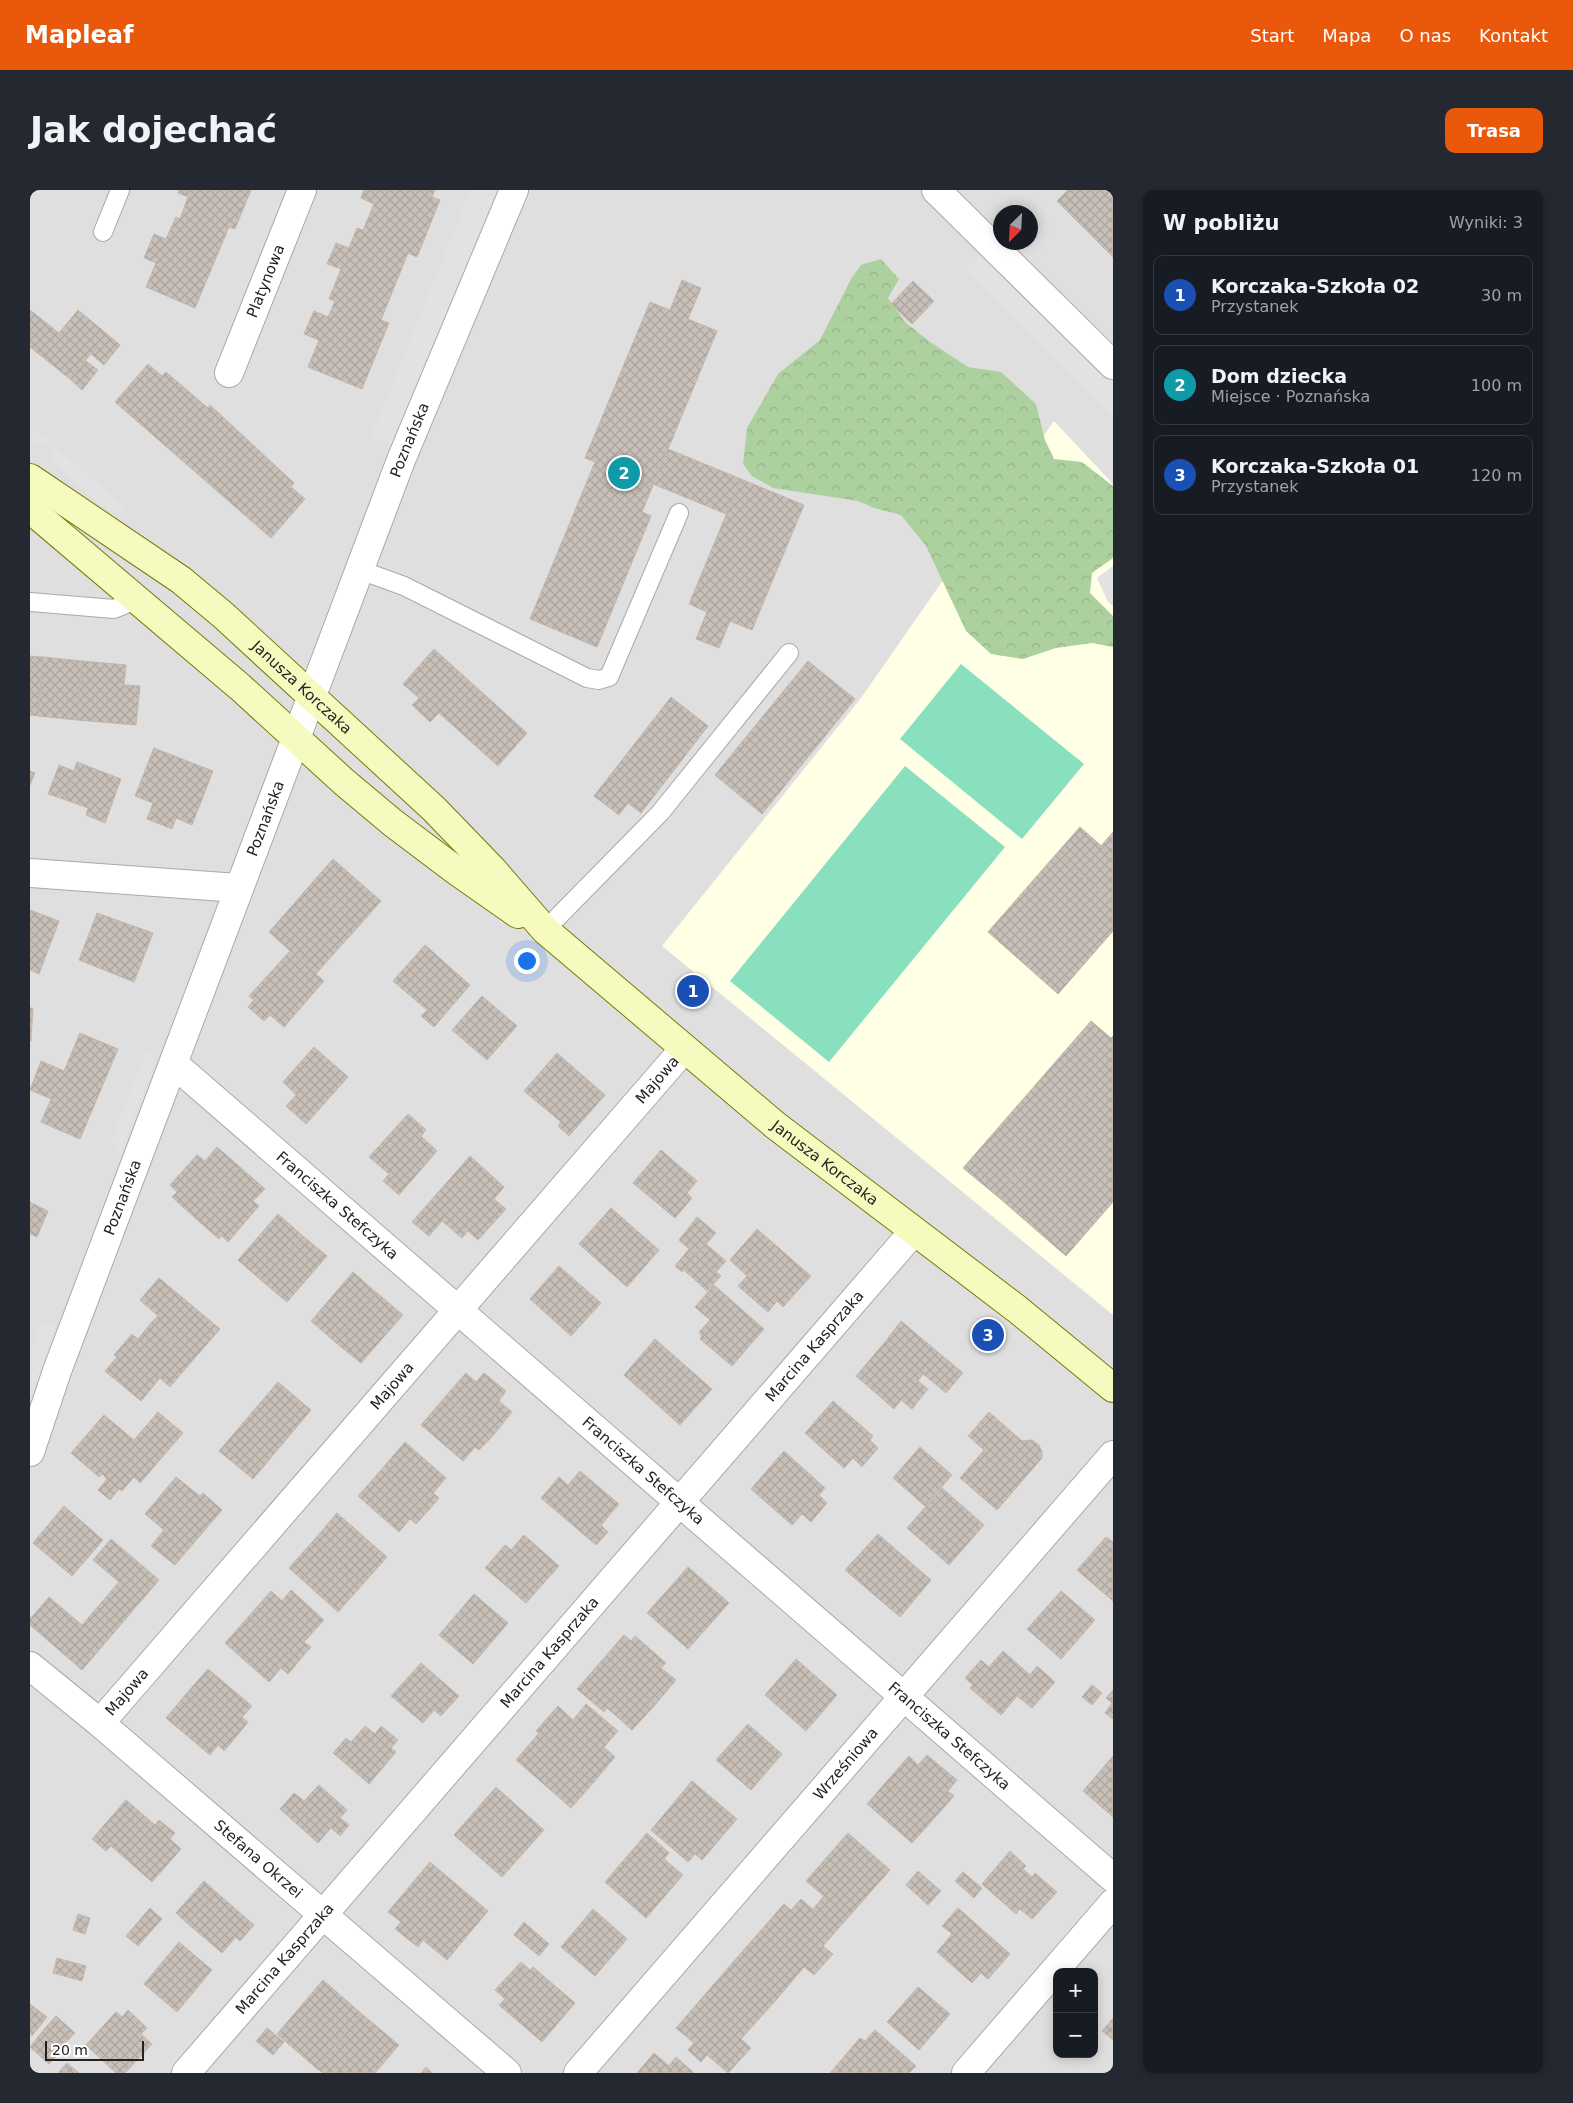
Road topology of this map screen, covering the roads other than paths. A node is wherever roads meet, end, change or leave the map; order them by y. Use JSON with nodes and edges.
{"nodes":[{"id":1,"x":120,"y":190,"type":"edge"},
{"id":2,"x":302,"y":190,"type":"edge"},
{"id":3,"x":514,"y":190,"type":"edge"},
{"id":4,"x":936,"y":190,"type":"edge"},
{"id":5,"x":103,"y":232,"type":"dead end"},
{"id":6,"x":1113,"y":365,"type":"edge"},
{"id":7,"x":228,"y":373,"type":"dead end"},
{"id":8,"x":30,"y":478,"type":"edge"},
{"id":9,"x":30,"y":509,"type":"edge"},
{"id":10,"x":679,"y":513,"type":"dead end"},
{"id":11,"x":360,"y":570,"type":"junction"},
{"id":12,"x":136,"y":600,"type":"junction"},
{"id":13,"x":30,"y":602,"type":"edge"},
{"id":14,"x":789,"y":653,"type":"dead end"},
{"id":15,"x":313,"y":697,"type":"junction"},
{"id":16,"x":297,"y":738,"type":"junction"},
{"id":17,"x":30,"y":873,"type":"edge"},
{"id":18,"x":238,"y":888,"type":"junction"},
{"id":19,"x":545,"y":930,"type":"junction"},
{"id":20,"x":684,"y":1049,"type":"junction"},
{"id":21,"x":174,"y":1064,"type":"junction"},
{"id":22,"x":914,"y":1231,"type":"junction"},
{"id":23,"x":456,"y":1310,"type":"junction"},
{"id":24,"x":1113,"y":1388,"type":"edge"},
{"id":25,"x":30,"y":1452,"type":"edge"},
{"id":26,"x":1113,"y":1455,"type":"edge"},
{"id":27,"x":680,"y":1503,"type":"junction"},
{"id":28,"x":30,"y":1666,"type":"edge"},
{"id":29,"x":905,"y":1698,"type":"junction"},
{"id":30,"x":100,"y":1723,"type":"junction"},
{"id":31,"x":1113,"y":1878,"type":"edge"},
{"id":32,"x":1113,"y":1903,"type":"edge"},
{"id":33,"x":323,"y":1916,"type":"junction"},
{"id":34,"x":186,"y":2073,"type":"edge"},
{"id":35,"x":507,"y":2073,"type":"edge"},
{"id":36,"x":578,"y":2073,"type":"edge"},
{"id":37,"x":966,"y":2073,"type":"edge"}],
"edges":[{"from":1,"to":5,"type":"lane"},
{"from":2,"to":7,"type":"street","name":"Platynowa"},
{"from":3,"to":11,"type":"street","name":"Poznańska"},
{"from":4,"to":6,"type":"street"},
{"from":8,"to":15,"type":"street","name":"Janusza Korczaka"},
{"from":9,"to":12,"type":"street","name":"Janusza Korczaka"},
{"from":10,"to":11,"type":"lane"},
{"from":11,"to":15,"type":"street","name":"Poznańska"},
{"from":12,"to":13,"type":"lane"},
{"from":12,"to":16,"type":"street","name":"Janusza Korczaka"},
{"from":14,"to":19,"type":"lane"},
{"from":15,"to":16,"type":"street","name":"Poznańska"},
{"from":15,"to":19,"type":"street","name":"Janusza Korczaka"},
{"from":16,"to":18,"type":"street","name":"Poznańska"},
{"from":16,"to":19,"type":"street","name":"Janusza Korczaka"},
{"from":17,"to":18,"type":"street"},
{"from":18,"to":21,"type":"street","name":"Poznańska"},
{"from":19,"to":20,"type":"street","name":"Janusza Korczaka"},
{"from":20,"to":22,"type":"street","name":"Janusza Korczaka"},
{"from":20,"to":23,"type":"street","name":"Majowa"},
{"from":21,"to":23,"type":"street","name":"Franciszka Stefczyka"},
{"from":21,"to":25,"type":"street","name":"Poznańska"},
{"from":22,"to":24,"type":"street","name":"Janusza Korczaka"},
{"from":22,"to":27,"type":"street","name":"Marcina Kasprzaka"},
{"from":23,"to":27,"type":"street","name":"Franciszka Stefczyka"},
{"from":23,"to":30,"type":"street","name":"Majowa"},
{"from":26,"to":29,"type":"street","name":"Wrześniowa"},
{"from":27,"to":29,"type":"street","name":"Franciszka Stefczyka"},
{"from":27,"to":33,"type":"street","name":"Marcina Kasprzaka"},
{"from":28,"to":30,"type":"street","name":"Stefana Okrzei"},
{"from":29,"to":31,"type":"street","name":"Franciszka Stefczyka"},
{"from":29,"to":36,"type":"street","name":"Wrześniowa"},
{"from":30,"to":33,"type":"street","name":"Stefana Okrzei"},
{"from":32,"to":37,"type":"street"},
{"from":33,"to":34,"type":"street","name":"Marcina Kasprzaka"},
{"from":33,"to":35,"type":"street","name":"Stefana Okrzei"}]}
